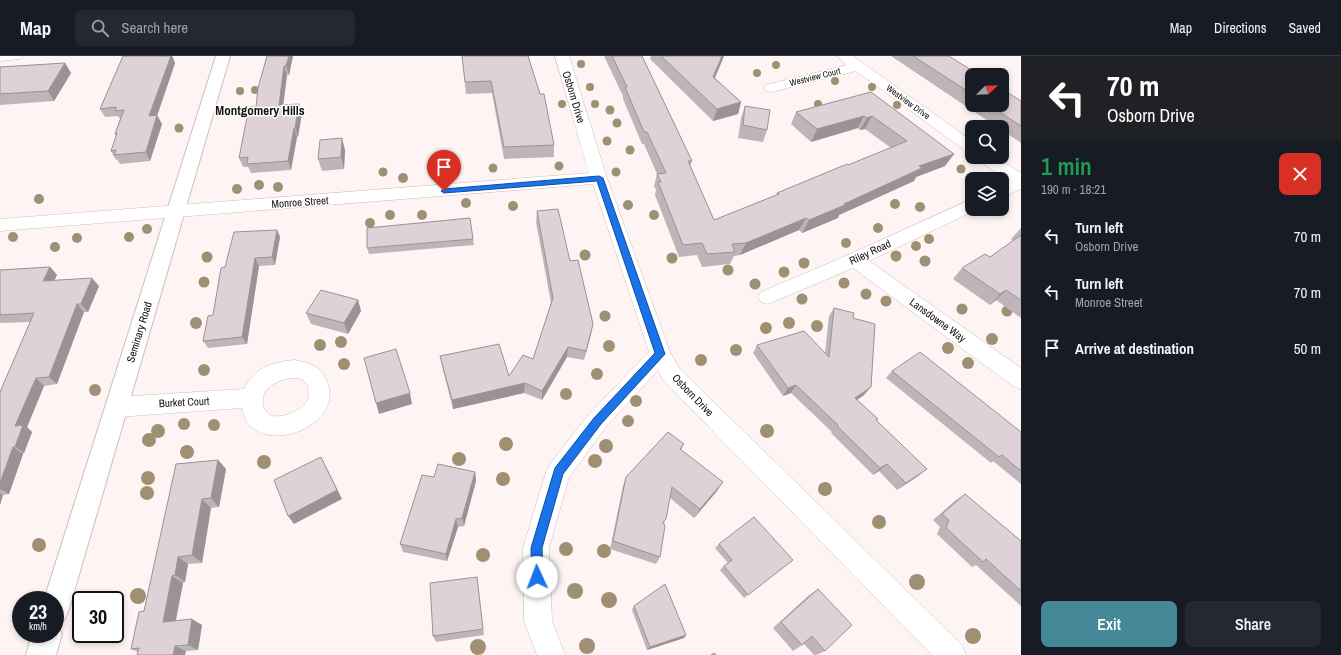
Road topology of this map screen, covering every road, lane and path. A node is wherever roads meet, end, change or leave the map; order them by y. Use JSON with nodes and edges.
{"nodes":[{"id":1,"x":15,"y":56,"type":"edge"},
{"id":2,"x":223,"y":56,"type":"edge"},
{"id":3,"x":562,"y":56,"type":"edge"},
{"id":4,"x":844,"y":56,"type":"edge"},
{"id":5,"x":0,"y":57,"type":"edge"},
{"id":6,"x":858,"y":66,"type":"junction"},
{"id":7,"x":771,"y":88,"type":"dead end"},
{"id":8,"x":965,"y":143,"type":"edge"},
{"id":9,"x":996,"y":164,"type":"edge"},
{"id":10,"x":599,"y":178,"type":"junction"},
{"id":11,"x":1021,"y":181,"type":"edge"},
{"id":12,"x":1009,"y":187,"type":"edge"},
{"id":13,"x":965,"y":208,"type":"edge"},
{"id":14,"x":175,"y":212,"type":"junction"},
{"id":15,"x":0,"y":225,"type":"edge"},
{"id":16,"x":855,"y":260,"type":"junction"},
{"id":17,"x":768,"y":297,"type":"dead end"},
{"id":18,"x":660,"y":354,"type":"junction"},
{"id":19,"x":1021,"y":380,"type":"edge"},
{"id":20,"x":251,"y":398,"type":"dead end"},
{"id":21,"x":117,"y":406,"type":"junction"},
{"id":22,"x":60,"y":591,"type":"edge"},
{"id":23,"x":44,"y":643,"type":"edge"},
{"id":24,"x":41,"y":655,"type":"edge"},
{"id":25,"x":551,"y":655,"type":"edge"},
{"id":26,"x":952,"y":655,"type":"edge"}],
"edges":[{"from":1,"to":5,"type":"street"},
{"from":2,"to":14,"type":"main road","name":"Seminary Road"},
{"from":3,"to":10,"type":"street","name":"Osborn Drive"},
{"from":4,"to":6,"type":"street","name":"Westview Drive"},
{"from":6,"to":7,"type":"street","name":"Westview Court"},
{"from":6,"to":8,"type":"street","name":"Westview Drive"},
{"from":9,"to":11,"type":"street"},
{"from":10,"to":14,"type":"street","name":"Monroe Street"},
{"from":10,"to":18,"type":"street","name":"Osborn Drive"},
{"from":11,"to":12,"type":"street"},
{"from":13,"to":16,"type":"street","name":"Riley Road"},
{"from":14,"to":15,"type":"street","name":"Monroe Street"},
{"from":14,"to":21,"type":"main road","name":"Seminary Road"},
{"from":16,"to":17,"type":"street","name":"Riley Road"},
{"from":16,"to":19,"type":"street","name":"Lansdowne Way"},
{"from":18,"to":25,"type":"street"},
{"from":18,"to":26,"type":"street","name":"Osborn Drive"},
{"from":20,"to":21,"type":"street","name":"Burket Court"},
{"from":21,"to":22,"type":"main road","name":"Seminary Road"},
{"from":23,"to":24,"type":"main road"}]}
